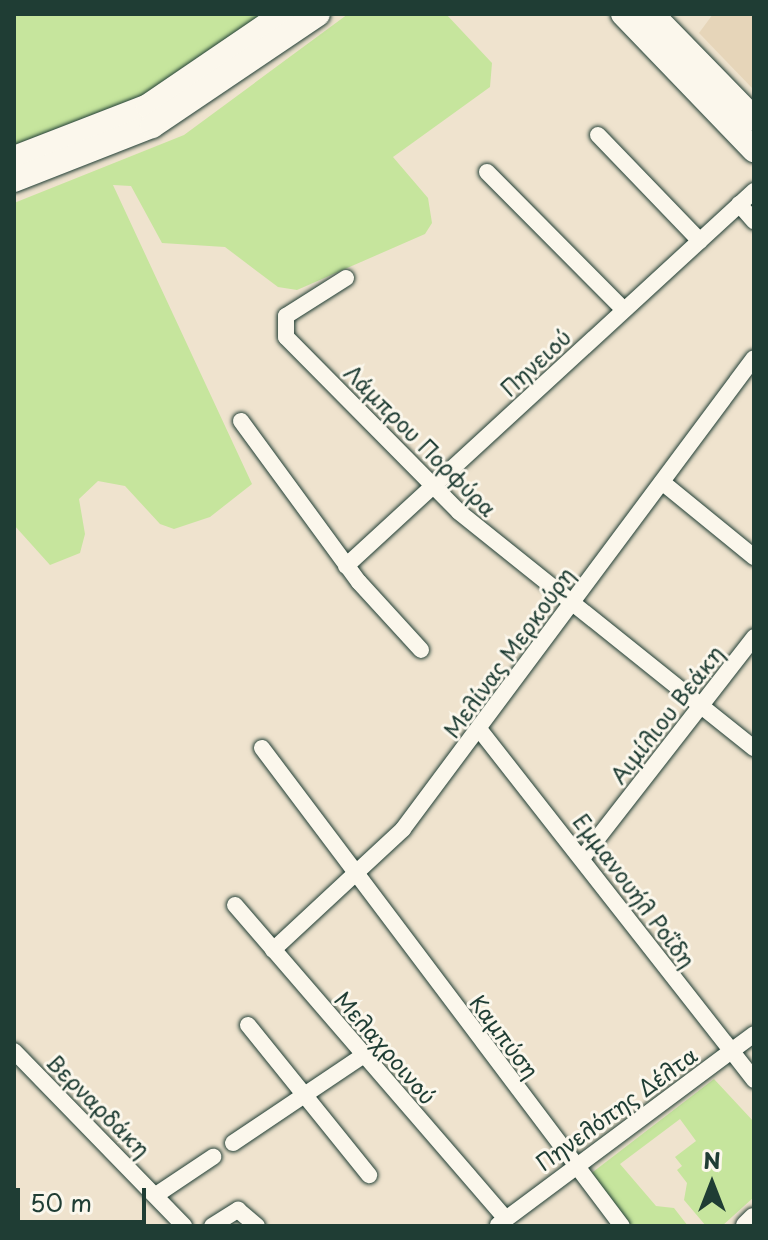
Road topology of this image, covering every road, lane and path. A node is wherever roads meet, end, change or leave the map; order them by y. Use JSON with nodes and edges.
{"nodes":[{"id":1,"x":283,"y":14,"type":"edge"},
{"id":2,"x":318,"y":14,"type":"edge"},
{"id":3,"x":623,"y":14,"type":"edge"},
{"id":4,"x":652,"y":14,"type":"edge"},
{"id":5,"x":754,"y":119,"type":"edge"},
{"id":6,"x":598,"y":135,"type":"dead end"},
{"id":7,"x":754,"y":150,"type":"edge"},
{"id":8,"x":14,"y":158,"type":"edge"},
{"id":9,"x":487,"y":172,"type":"dead end"},
{"id":10,"x":14,"y":180,"type":"edge"},
{"id":11,"x":754,"y":191,"type":"edge"},
{"id":12,"x":739,"y":204,"type":"junction"},
{"id":13,"x":754,"y":221,"type":"edge"},
{"id":14,"x":700,"y":241,"type":"junction"},
{"id":15,"x":346,"y":278,"type":"dead end"},
{"id":16,"x":624,"y":310,"type":"junction"},
{"id":17,"x":754,"y":358,"type":"edge"},
{"id":18,"x":241,"y":421,"type":"dead end"},
{"id":19,"x":662,"y":482,"type":"junction"},
{"id":20,"x":432,"y":486,"type":"junction"},
{"id":21,"x":754,"y":557,"type":"edge"},
{"id":22,"x":346,"y":566,"type":"junction"},
{"id":23,"x":572,"y":601,"type":"junction"},
{"id":24,"x":754,"y":637,"type":"edge"},
{"id":25,"x":421,"y":650,"type":"dead end"},
{"id":26,"x":702,"y":704,"type":"junction"},
{"id":27,"x":479,"y":729,"type":"junction"},
{"id":28,"x":262,"y":748,"type":"dead end"},
{"id":29,"x":754,"y":748,"type":"edge"},
{"id":30,"x":583,"y":857,"type":"junction"},
{"id":31,"x":355,"y":871,"type":"junction"},
{"id":32,"x":235,"y":905,"type":"dead end"},
{"id":33,"x":273,"y":950,"type":"junction"},
{"id":34,"x":248,"y":1025,"type":"dead end"},
{"id":35,"x":754,"y":1034,"type":"edge"},
{"id":36,"x":14,"y":1051,"type":"edge"},
{"id":37,"x":730,"y":1052,"type":"junction"},
{"id":38,"x":364,"y":1055,"type":"junction"},
{"id":39,"x":754,"y":1080,"type":"edge"},
{"id":40,"x":305,"y":1095,"type":"junction"},
{"id":41,"x":233,"y":1143,"type":"dead end"},
{"id":42,"x":213,"y":1157,"type":"dead end"},
{"id":43,"x":576,"y":1168,"type":"junction"},
{"id":44,"x":369,"y":1175,"type":"dead end"},
{"id":45,"x":156,"y":1195,"type":"junction"},
{"id":46,"x":754,"y":1219,"type":"edge"},
{"id":47,"x":501,"y":1222,"type":"edge"},
{"id":48,"x":184,"y":1226,"type":"edge"},
{"id":49,"x":212,"y":1226,"type":"edge"},
{"id":50,"x":257,"y":1226,"type":"edge"},
{"id":51,"x":622,"y":1226,"type":"edge"},
{"id":52,"x":747,"y":1226,"type":"edge"}],
"edges":[{"from":1,"to":8,"type":"main road"},
{"from":2,"to":10,"type":"main road"},
{"from":3,"to":7,"type":"main road"},
{"from":4,"to":5,"type":"main road"},
{"from":6,"to":14,"type":"street"},
{"from":9,"to":16,"type":"street"},
{"from":11,"to":12,"type":"street","name":"Πηνειού"},
{"from":12,"to":13,"type":"street"},
{"from":12,"to":14,"type":"street","name":"Πηνειού"},
{"from":14,"to":16,"type":"street","name":"Πηνειού"},
{"from":15,"to":20,"type":"street","name":"Λάμπρου Πορφύρα"},
{"from":16,"to":20,"type":"street","name":"Πηνειού"},
{"from":17,"to":19,"type":"street","name":"Μελίνας Μερκούρη"},
{"from":18,"to":22,"type":"street"},
{"from":19,"to":21,"type":"street"},
{"from":19,"to":23,"type":"street","name":"Μελίνας Μερκούρη"},
{"from":20,"to":22,"type":"street","name":"Πηνειού"},
{"from":20,"to":23,"type":"street","name":"Λάμπρου Πορφύρα"},
{"from":22,"to":25,"type":"street"},
{"from":23,"to":26,"type":"street","name":"Λάμπρου Πορφύρα"},
{"from":23,"to":27,"type":"street","name":"Μελίνας Μερκούρη"},
{"from":24,"to":26,"type":"street","name":"Αιμίλιου Βεάκη"},
{"from":26,"to":29,"type":"street","name":"Λάμπρου Πορφύρα"},
{"from":26,"to":30,"type":"street","name":"Αιμίλιου Βεάκη"},
{"from":27,"to":30,"type":"street","name":"Εμμανουήλ Ροΐδη"},
{"from":27,"to":31,"type":"street","name":"Μελίνας Μερκούρη"},
{"from":28,"to":31,"type":"street","name":"Καμπύση"},
{"from":30,"to":37,"type":"street","name":"Εμμανουήλ Ροΐδη"},
{"from":31,"to":33,"type":"street","name":"Μελίνας Μερκούρη"},
{"from":31,"to":43,"type":"street","name":"Καμπύση"},
{"from":32,"to":33,"type":"street","name":"Μελαχροινού"},
{"from":33,"to":38,"type":"street","name":"Μελαχροινού"},
{"from":34,"to":40,"type":"street"},
{"from":35,"to":37,"type":"street","name":"Πηνελόπης Δέλτα"},
{"from":36,"to":45,"type":"street","name":"Βερναρδάκη"},
{"from":37,"to":39,"type":"street","name":"Εμμανουήλ Ροΐδη"},
{"from":37,"to":43,"type":"street","name":"Πηνελόπης Δέλτα"},
{"from":38,"to":40,"type":"street"},
{"from":38,"to":47,"type":"street","name":"Μελαχροινού"},
{"from":40,"to":41,"type":"street"},
{"from":40,"to":44,"type":"street"},
{"from":42,"to":45,"type":"street"},
{"from":43,"to":47,"type":"street","name":"Πηνελόπης Δέλτα"},
{"from":43,"to":51,"type":"street","name":"Καμπύση"},
{"from":45,"to":48,"type":"street","name":"Βερναρδάκη"},
{"from":46,"to":52,"type":"street"},
{"from":49,"to":50,"type":"street"}]}
